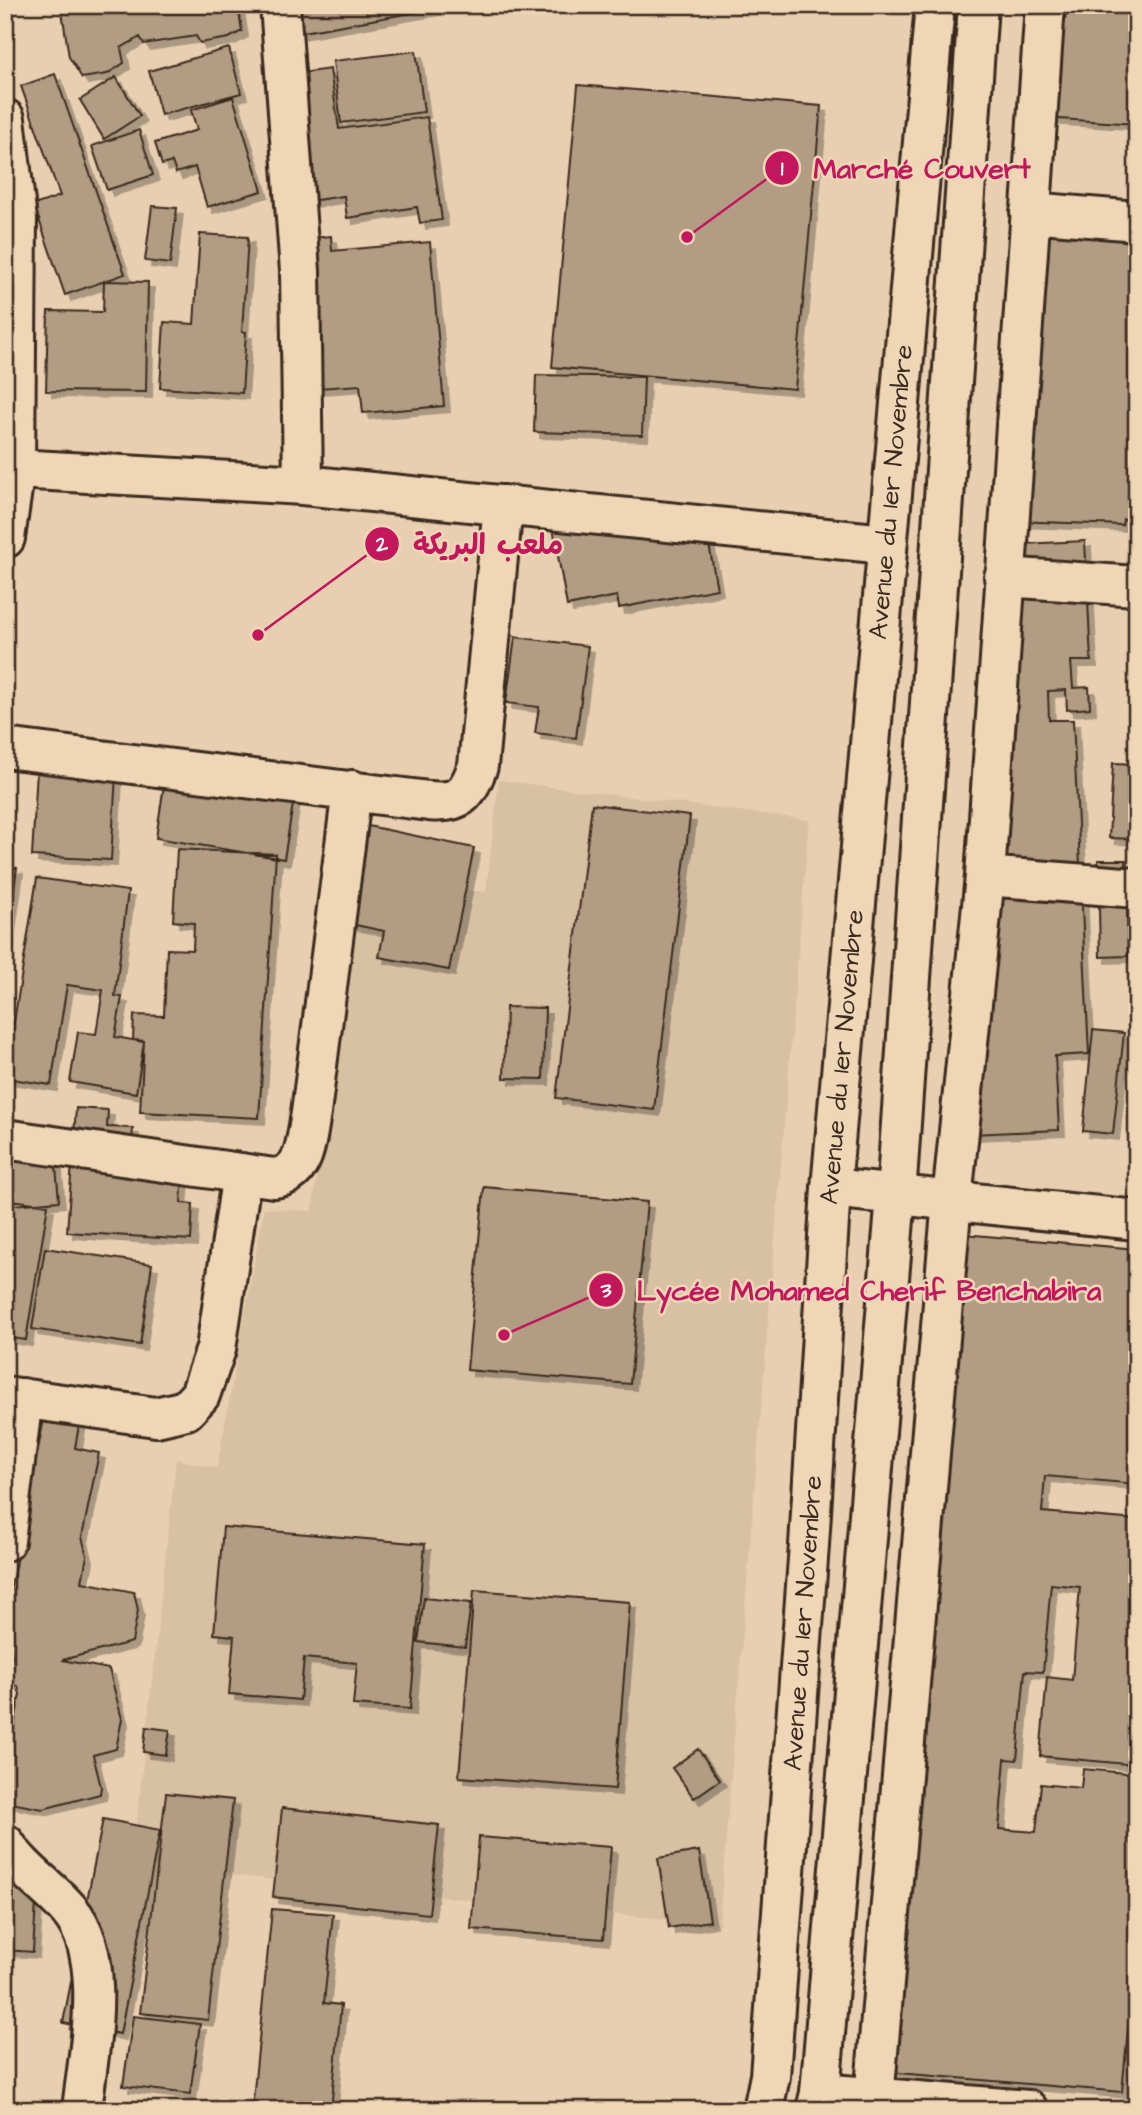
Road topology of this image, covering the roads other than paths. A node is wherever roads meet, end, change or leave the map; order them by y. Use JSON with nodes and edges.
{"nodes":[{"id":1,"x":281,"y":5,"type":"edge"},
{"id":2,"x":935,"y":5,"type":"edge"},
{"id":3,"x":978,"y":5,"type":"edge"},
{"id":4,"x":1045,"y":5,"type":"edge"},
{"id":5,"x":5,"y":119,"type":"edge"},
{"id":6,"x":1030,"y":212,"type":"junction"},
{"id":7,"x":1137,"y":221,"type":"edge"},
{"id":8,"x":15,"y":469,"type":"junction"},
{"id":9,"x":303,"y":485,"type":"junction"},
{"id":10,"x":503,"y":505,"type":"junction"},
{"id":11,"x":5,"y":538,"type":"edge"},
{"id":12,"x":886,"y":544,"type":"junction"},
{"id":13,"x":1004,"y":577,"type":"junction"},
{"id":14,"x":1137,"y":586,"type":"edge"},
{"id":15,"x":5,"y":748,"type":"edge"},
{"id":16,"x":352,"y":790,"type":"junction"},
{"id":17,"x":985,"y":876,"type":"junction"},
{"id":18,"x":1137,"y":888,"type":"edge"},
{"id":19,"x":5,"y":1139,"type":"edge"},
{"id":20,"x":242,"y":1173,"type":"junction"},
{"id":21,"x":831,"y":1188,"type":"junction"},
{"id":22,"x":896,"y":1196,"type":"junction"},
{"id":23,"x":952,"y":1200,"type":"junction"},
{"id":24,"x":1137,"y":1220,"type":"edge"},
{"id":25,"x":14,"y":1397,"type":"edge"},
{"id":26,"x":5,"y":1541,"type":"edge"},
{"id":27,"x":5,"y":1844,"type":"edge"},
{"id":28,"x":818,"y":2101,"type":"edge"},
{"id":29,"x":874,"y":2105,"type":"edge"},
{"id":30,"x":82,"y":2110,"type":"edge"},
{"id":31,"x":763,"y":2110,"type":"edge"},
{"id":32,"x":1028,"y":2110,"type":"edge"}],
"edges":[{"from":1,"to":9,"type":"street"},
{"from":2,"to":12,"type":"street","name":"Avenue du 1er Novembre"},
{"from":3,"to":22,"type":"street","name":"Avenue du 1er Novembre"},
{"from":4,"to":6,"type":"street"},
{"from":5,"to":8,"type":"street"},
{"from":6,"to":7,"type":"street"},
{"from":6,"to":13,"type":"street"},
{"from":8,"to":9,"type":"street"},
{"from":8,"to":11,"type":"street"},
{"from":9,"to":10,"type":"street"},
{"from":10,"to":12,"type":"street"},
{"from":10,"to":16,"type":"street"},
{"from":12,"to":21,"type":"street","name":"Avenue du 1er Novembre"},
{"from":13,"to":14,"type":"street"},
{"from":13,"to":17,"type":"street"},
{"from":15,"to":16,"type":"street"},
{"from":16,"to":20,"type":"street"},
{"from":17,"to":18,"type":"street"},
{"from":17,"to":23,"type":"street"},
{"from":19,"to":20,"type":"street"},
{"from":20,"to":25,"type":"street"},
{"from":21,"to":22,"type":"street"},
{"from":21,"to":31,"type":"street","name":"Avenue du 1er Novembre"},
{"from":22,"to":23,"type":"street"},
{"from":22,"to":28,"type":"street","name":"Avenue du 1er Novembre"},
{"from":23,"to":24,"type":"street"},
{"from":23,"to":29,"type":"street"},
{"from":25,"to":26,"type":"street"},
{"from":27,"to":30,"type":"street"},
{"from":28,"to":29,"type":"street"},
{"from":29,"to":32,"type":"street"}]}
